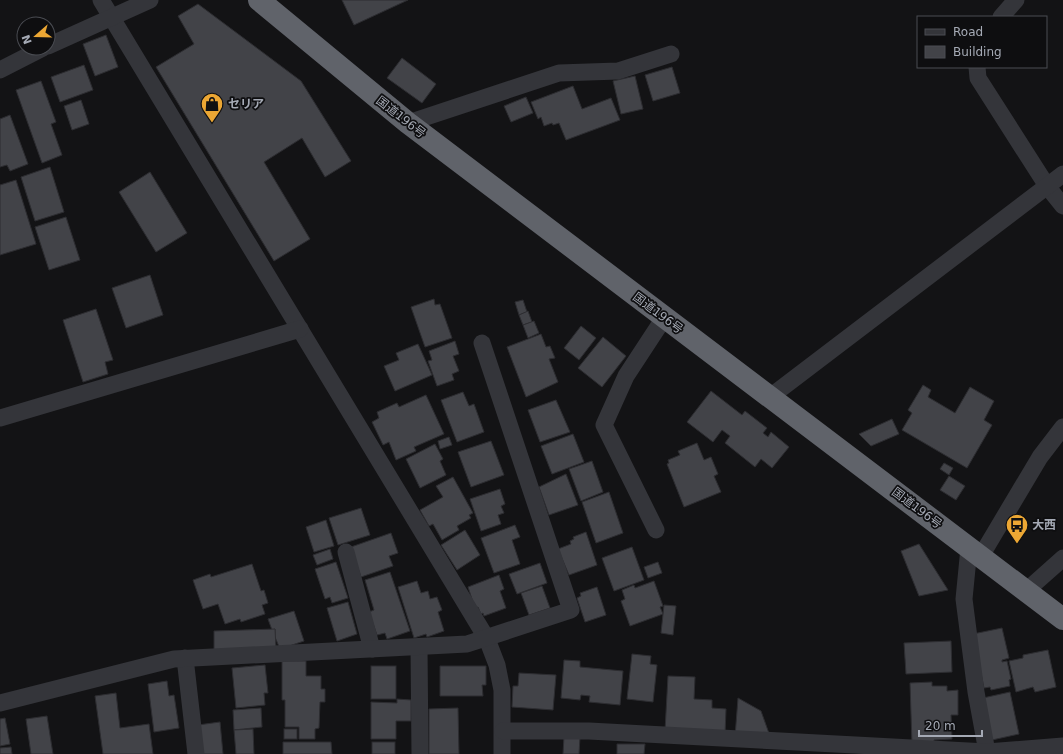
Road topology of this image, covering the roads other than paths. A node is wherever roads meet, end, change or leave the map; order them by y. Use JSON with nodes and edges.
{"nodes":[{"id":1,"x":101,"y":0,"type":"edge"},
{"id":2,"x":150,"y":0,"type":"edge"},
{"id":3,"x":259,"y":0,"type":"edge"},
{"id":4,"x":1016,"y":0,"type":"edge"},
{"id":5,"x":1002,"y":16,"type":"edge"},
{"id":6,"x":112,"y":17,"type":"junction"},
{"id":7,"x":56,"y":42,"type":"edge"},
{"id":8,"x":671,"y":54,"type":"dead end"},
{"id":9,"x":27,"y":56,"type":"edge"},
{"id":10,"x":977,"y":68,"type":"edge"},
{"id":11,"x":0,"y":70,"type":"edge"},
{"id":12,"x":408,"y":123,"type":"junction"},
{"id":13,"x":1063,"y":174,"type":"edge"},
{"id":14,"x":1047,"y":186,"type":"junction"},
{"id":15,"x":1063,"y":206,"type":"edge"},
{"id":16,"x":664,"y":318,"type":"junction"},
{"id":17,"x":300,"y":329,"type":"junction"},
{"id":18,"x":482,"y":343,"type":"dead end"},
{"id":19,"x":770,"y":397,"type":"junction"},
{"id":20,"x":0,"y":418,"type":"edge"},
{"id":21,"x":1063,"y":427,"type":"edge"},
{"id":22,"x":656,"y":530,"type":"dead end"},
{"id":23,"x":346,"y":552,"type":"dead end"},
{"id":24,"x":975,"y":552,"type":"junction"},
{"id":25,"x":1063,"y":558,"type":"edge"},
{"id":26,"x":1026,"y":591,"type":"junction"},
{"id":27,"x":1063,"y":619,"type":"edge"},
{"id":28,"x":487,"y":638,"type":"junction"},
{"id":29,"x":419,"y":647,"type":"junction"},
{"id":30,"x":372,"y":649,"type":"junction"},
{"id":31,"x":185,"y":658,"type":"junction"},
{"id":32,"x":0,"y":703,"type":"edge"},
{"id":33,"x":503,"y":731,"type":"junction"},
{"id":34,"x":1063,"y":746,"type":"edge"},
{"id":35,"x":878,"y":751,"type":"edge"},
{"id":36,"x":987,"y":752,"type":"junction"},
{"id":37,"x":1005,"y":752,"type":"edge"},
{"id":38,"x":196,"y":754,"type":"edge"},
{"id":39,"x":420,"y":754,"type":"edge"},
{"id":40,"x":502,"y":754,"type":"edge"}],
"edges":[{"from":1,"to":6,"type":"street"},
{"from":2,"to":6,"type":"street"},
{"from":3,"to":12,"type":"highway","name":"国道196号"},
{"from":4,"to":5,"type":"street"},
{"from":6,"to":7,"type":"street"},
{"from":6,"to":17,"type":"street"},
{"from":8,"to":12,"type":"street"},
{"from":9,"to":11,"type":"street"},
{"from":10,"to":14,"type":"street"},
{"from":12,"to":16,"type":"highway","name":"国道196号"},
{"from":13,"to":14,"type":"street"},
{"from":14,"to":15,"type":"street"},
{"from":14,"to":19,"type":"street"},
{"from":16,"to":19,"type":"highway","name":"国道196号"},
{"from":16,"to":22,"type":"street"},
{"from":17,"to":20,"type":"street"},
{"from":17,"to":28,"type":"street"},
{"from":18,"to":28,"type":"street"},
{"from":19,"to":24,"type":"highway","name":"国道196号"},
{"from":21,"to":24,"type":"street"},
{"from":23,"to":30,"type":"street"},
{"from":24,"to":26,"type":"highway","name":"国道196号"},
{"from":24,"to":36,"type":"street"},
{"from":25,"to":26,"type":"street"},
{"from":26,"to":27,"type":"highway","name":"国道196号"},
{"from":28,"to":29,"type":"street"},
{"from":28,"to":33,"type":"street"},
{"from":29,"to":30,"type":"street"},
{"from":29,"to":39,"type":"street"},
{"from":30,"to":31,"type":"street"},
{"from":31,"to":32,"type":"street"},
{"from":31,"to":38,"type":"street"},
{"from":33,"to":35,"type":"street"},
{"from":33,"to":40,"type":"street"},
{"from":34,"to":37,"type":"street"},
{"from":35,"to":36,"type":"street"},
{"from":36,"to":37,"type":"street"}]}
